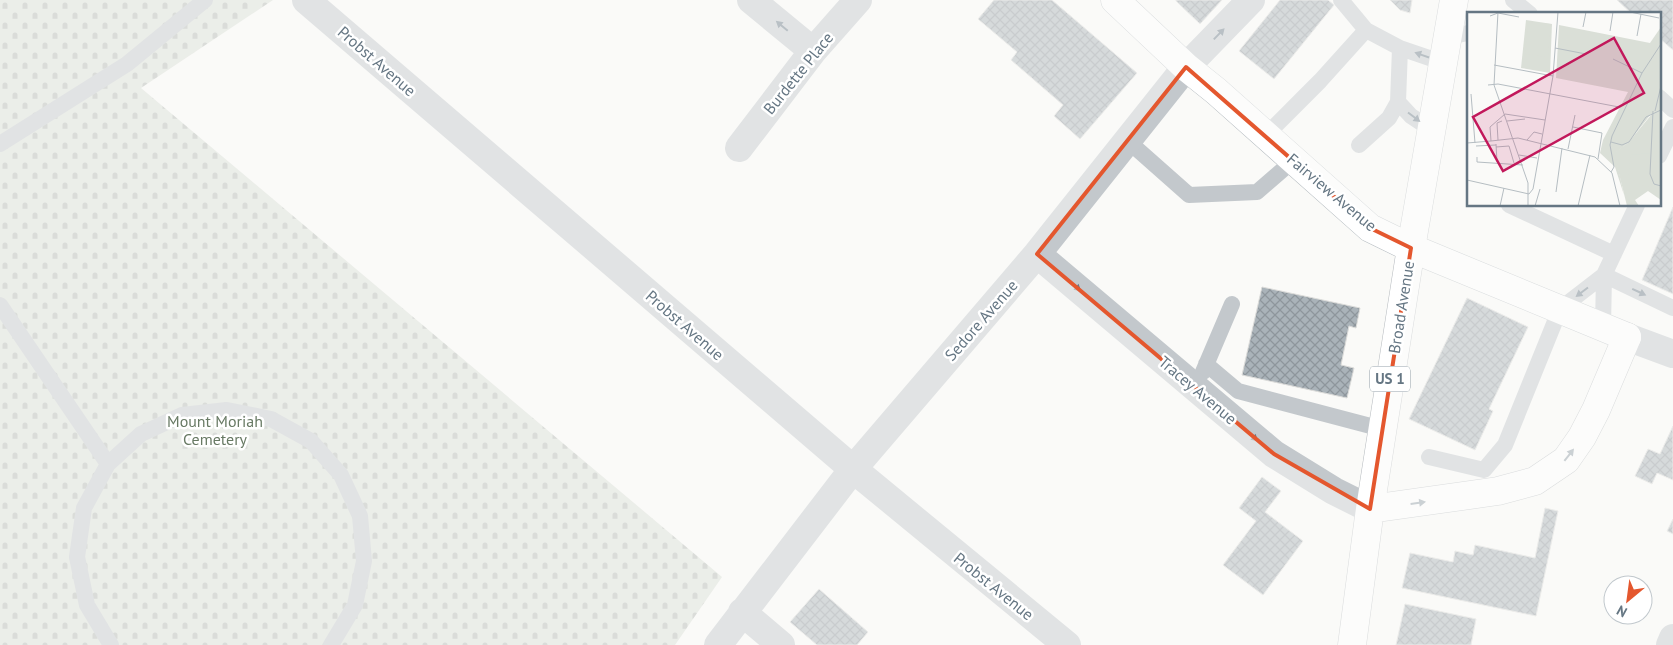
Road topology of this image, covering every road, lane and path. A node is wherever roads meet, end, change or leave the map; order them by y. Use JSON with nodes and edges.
{"nodes":[{"id":1,"x":205,"y":0,"type":"edge"},
{"id":2,"x":306,"y":0,"type":"edge"},
{"id":3,"x":751,"y":0,"type":"edge"},
{"id":4,"x":858,"y":0,"type":"edge"},
{"id":5,"x":1115,"y":0,"type":"edge"},
{"id":6,"x":1251,"y":0,"type":"edge"},
{"id":7,"x":1341,"y":0,"type":"edge"},
{"id":8,"x":1454,"y":0,"type":"edge"},
{"id":9,"x":1513,"y":0,"type":"edge"},
{"id":10,"x":1528,"y":12,"type":"edge"},
{"id":11,"x":1366,"y":30,"type":"junction"},
{"id":12,"x":1453,"y":44,"type":"edge"},
{"id":13,"x":1400,"y":48,"type":"junction"},
{"id":14,"x":813,"y":52,"type":"junction"},
{"id":15,"x":1186,"y":67,"type":"junction"},
{"id":16,"x":1660,"y":98,"type":"edge"},
{"id":17,"x":1398,"y":102,"type":"junction"},
{"id":18,"x":1673,"y":110,"type":"edge"},
{"id":19,"x":1673,"y":126,"type":"edge"},
{"id":20,"x":1432,"y":130,"type":"junction"},
{"id":21,"x":1266,"y":134,"type":"junction"},
{"id":22,"x":1128,"y":141,"type":"junction"},
{"id":23,"x":0,"y":144,"type":"edge"},
{"id":24,"x":1359,"y":145,"type":"dead end"},
{"id":25,"x":739,"y":148,"type":"dead end"},
{"id":26,"x":1660,"y":154,"type":"edge"},
{"id":27,"x":1294,"y":160,"type":"junction"},
{"id":28,"x":1511,"y":206,"type":"edge"},
{"id":29,"x":1637,"y":206,"type":"edge"},
{"id":30,"x":1411,"y":248,"type":"junction"},
{"id":31,"x":1037,"y":254,"type":"junction"},
{"id":32,"x":1614,"y":254,"type":"junction"},
{"id":33,"x":1604,"y":275,"type":"junction"},
{"id":34,"x":1232,"y":304,"type":"dead end"},
{"id":35,"x":0,"y":305,"type":"edge"},
{"id":36,"x":1673,"y":308,"type":"edge"},
{"id":37,"x":1560,"y":309,"type":"junction"},
{"id":38,"x":1615,"y":332,"type":"junction"},
{"id":39,"x":1673,"y":354,"type":"edge"},
{"id":40,"x":1201,"y":376,"type":"junction"},
{"id":41,"x":1382,"y":429,"type":"junction"},
{"id":42,"x":1429,"y":457,"type":"dead end"},
{"id":43,"x":108,"y":464,"type":"junction"},
{"id":44,"x":853,"y":469,"type":"junction"},
{"id":45,"x":1370,"y":509,"type":"junction"},
{"id":46,"x":742,"y":612,"type":"junction"},
{"id":47,"x":1673,"y":638,"type":"edge"},
{"id":48,"x":111,"y":645,"type":"edge"},
{"id":49,"x":332,"y":645,"type":"edge"},
{"id":50,"x":718,"y":645,"type":"edge"},
{"id":51,"x":781,"y":645,"type":"edge"},
{"id":52,"x":1067,"y":645,"type":"edge"},
{"id":53,"x":1352,"y":645,"type":"edge"},
{"id":54,"x":1670,"y":645,"type":"edge"}],
"edges":[{"from":1,"to":23,"type":"lane"},
{"from":2,"to":44,"type":"street","name":"Probst Avenue"},
{"from":14,"to":3,"type":"street","one_way":true},
{"from":4,"to":14,"type":"street","name":"Burdette Place"},
{"from":5,"to":15,"type":"main road","name":"Fairview Avenue"},
{"from":15,"to":6,"type":"street","name":"Sedore Avenue","one_way":true},
{"from":7,"to":11,"type":"lane"},
{"from":8,"to":12,"type":"main road","name":"Broad Avenue","number":"US 1"},
{"from":9,"to":10,"type":"lane"},
{"from":11,"to":13,"type":"lane"},
{"from":11,"to":21,"type":"lane"},
{"from":12,"to":13,"type":"lane","one_way":true},
{"from":12,"to":20,"type":"main road","name":"Broad Avenue","number":"US 1"},
{"from":13,"to":17,"type":"lane"},
{"from":14,"to":25,"type":"street","name":"Burdette Place"},
{"from":15,"to":21,"type":"main road","name":"Fairview Avenue"},
{"from":15,"to":22,"type":"street","name":"Sedore Avenue"},
{"from":16,"to":18,"type":"lane"},
{"from":17,"to":20,"type":"lane","one_way":true},
{"from":17,"to":24,"type":"lane"},
{"from":19,"to":26,"type":"lane"},
{"from":20,"to":30,"type":"main road","name":"Broad Avenue","number":"US 1"},
{"from":21,"to":27,"type":"main road","name":"Fairview Avenue"},
{"from":22,"to":27,"type":"lane"},
{"from":22,"to":31,"type":"street","name":"Sedore Avenue"},
{"from":27,"to":30,"type":"main road","name":"Fairview Avenue"},
{"from":28,"to":32,"type":"lane"},
{"from":29,"to":32,"type":"lane"},
{"from":30,"to":37,"type":"main road","name":"Fairview Avenue"},
{"from":30,"to":41,"type":"main road","name":"Broad Avenue","number":"US 1"},
{"from":31,"to":40,"type":"street","name":"Tracey Avenue","one_way":true},
{"from":31,"to":44,"type":"street","name":"Sedore Avenue"},
{"from":32,"to":33,"type":"lane"},
{"from":33,"to":36,"type":"lane","one_way":true},
{"from":33,"to":37,"type":"lane","one_way":true},
{"from":33,"to":38,"type":"lane"},
{"from":34,"to":40,"type":"lane"},
{"from":35,"to":43,"type":"lane"},
{"from":37,"to":38,"type":"main road","name":"Fairview Avenue"},
{"from":37,"to":42,"type":"lane"},
{"from":38,"to":39,"type":"street","name":"Fairview Avenue"},
{"from":45,"to":38,"type":"main road","one_way":true},
{"from":40,"to":41,"type":"lane"},
{"from":40,"to":45,"type":"street","name":"Tracey Avenue","one_way":true},
{"from":41,"to":45,"type":"main road","name":"Broad Avenue","number":"US 1"},
{"from":43,"to":48,"type":"lane"},
{"from":43,"to":49,"type":"lane"},
{"from":44,"to":46,"type":"street","name":"Sedore Avenue"},
{"from":44,"to":52,"type":"street","name":"Probst Avenue"},
{"from":45,"to":53,"type":"main road","name":"Broad Avenue","number":"US 1"},
{"from":46,"to":50,"type":"street","name":"Sedore Avenue"},
{"from":46,"to":51,"type":"street"},
{"from":47,"to":54,"type":"street"}]}
